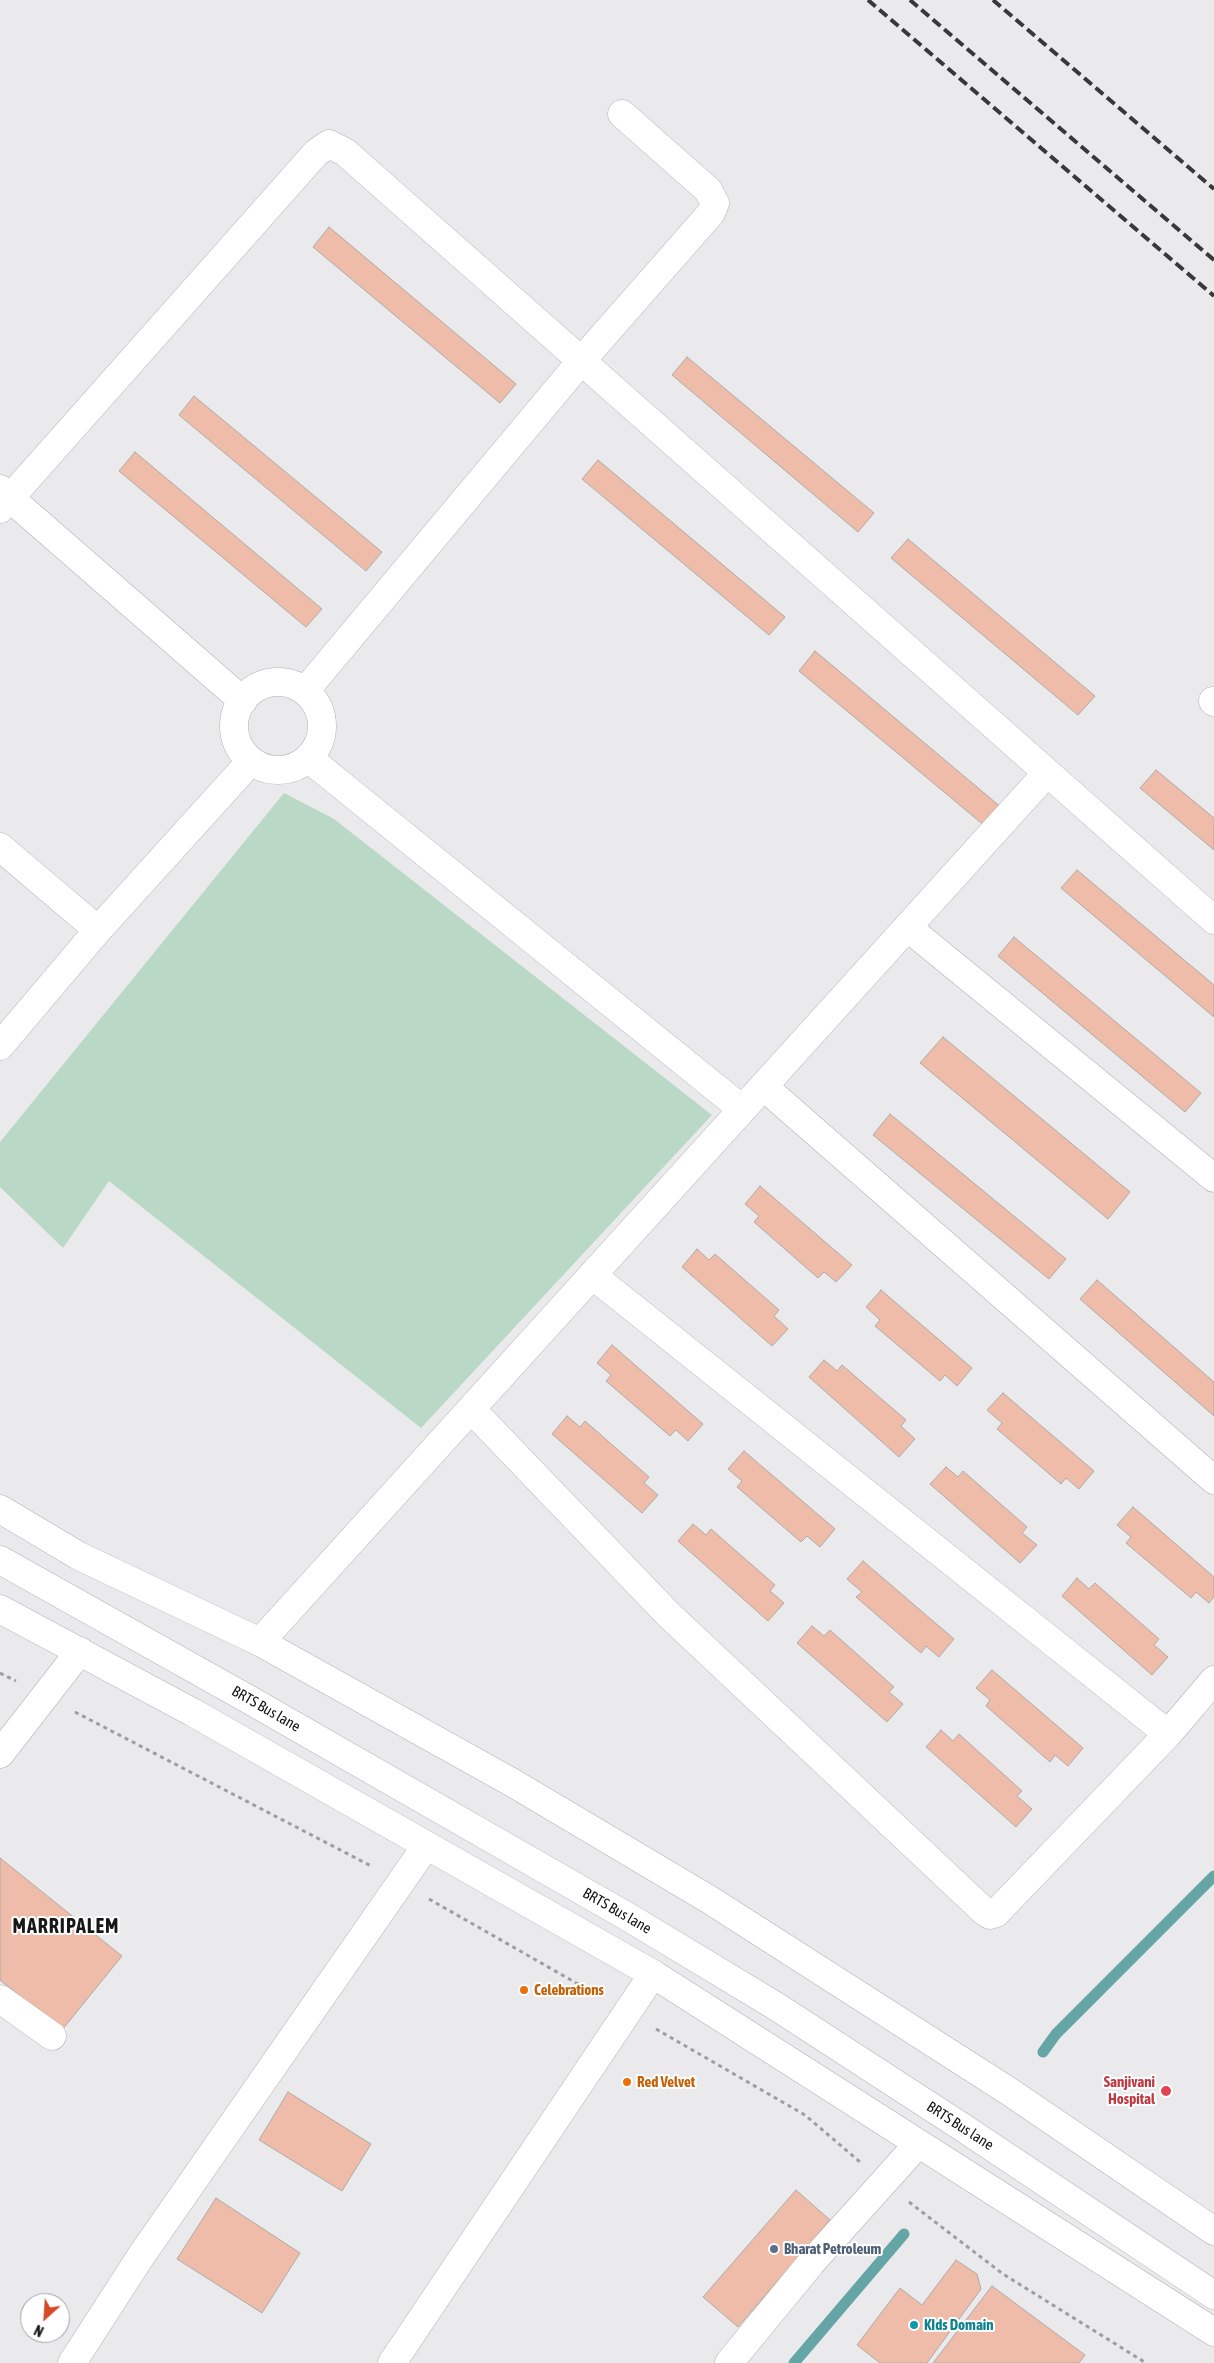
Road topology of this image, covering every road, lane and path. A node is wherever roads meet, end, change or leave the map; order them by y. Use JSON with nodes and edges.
{"nodes":[{"id":1,"x":622,"y":114,"type":"dead end"},
{"id":2,"x":582,"y":360,"type":"junction"},
{"id":3,"x":3,"y":499,"type":"edge"},
{"id":4,"x":305,"y":692,"type":"junction"},
{"id":5,"x":243,"y":701,"type":"junction"},
{"id":6,"x":308,"y":758,"type":"junction"},
{"id":7,"x":251,"y":761,"type":"junction"},
{"id":8,"x":1047,"y":772,"type":"junction"},
{"id":9,"x":0,"y":847,"type":"edge"},
{"id":10,"x":1214,"y":920,"type":"edge"},
{"id":11,"x":907,"y":927,"type":"junction"},
{"id":12,"x":98,"y":930,"type":"junction"},
{"id":13,"x":0,"y":1046,"type":"edge"},
{"id":14,"x":763,"y":1086,"type":"junction"},
{"id":15,"x":742,"y":1109,"type":"junction"},
{"id":16,"x":1214,"y":1178,"type":"edge"},
{"id":17,"x":592,"y":1275,"type":"junction"},
{"id":18,"x":471,"y":1409,"type":"junction"},
{"id":19,"x":1214,"y":1480,"type":"edge"},
{"id":20,"x":0,"y":1509,"type":"edge"},
{"id":21,"x":0,"y":1560,"type":"edge"},
{"id":22,"x":0,"y":1609,"type":"edge"},
{"id":23,"x":260,"y":1642,"type":"junction"},
{"id":24,"x":80,"y":1651,"type":"junction"},
{"id":25,"x":0,"y":1673,"type":"edge"},
{"id":26,"x":1214,"y":1680,"type":"edge"},
{"id":27,"x":45,"y":1696,"type":"junction"},
{"id":28,"x":1168,"y":1734,"type":"junction"},
{"id":29,"x":0,"y":1754,"type":"edge"},
{"id":30,"x":426,"y":1846,"type":"junction"},
{"id":31,"x":401,"y":1883,"type":"junction"},
{"id":32,"x":653,"y":1974,"type":"junction"},
{"id":33,"x":0,"y":1999,"type":"edge"},
{"id":34,"x":627,"y":2012,"type":"junction"},
{"id":35,"x":52,"y":2036,"type":"dead end"},
{"id":36,"x":918,"y":2144,"type":"junction"},
{"id":37,"x":884,"y":2182,"type":"junction"},
{"id":38,"x":1214,"y":2231,"type":"edge"},
{"id":39,"x":1214,"y":2295,"type":"edge"},
{"id":40,"x":1214,"y":2332,"type":"edge"},
{"id":41,"x":72,"y":2363,"type":"edge"},
{"id":42,"x":392,"y":2363,"type":"edge"},
{"id":43,"x":729,"y":2363,"type":"edge"},
{"id":44,"x":1146,"y":2363,"type":"edge"}],
"edges":[{"from":1,"to":2,"type":"street"},
{"from":2,"to":3,"type":"street"},
{"from":2,"to":4,"type":"street"},
{"from":2,"to":8,"type":"street"},
{"from":3,"to":5,"type":"street"},
{"from":4,"to":5,"type":"street"},
{"from":4,"to":6,"type":"street"},
{"from":5,"to":7,"type":"street"},
{"from":6,"to":7,"type":"street"},
{"from":6,"to":15,"type":"street"},
{"from":7,"to":12,"type":"street"},
{"from":8,"to":10,"type":"street"},
{"from":8,"to":11,"type":"street"},
{"from":9,"to":12,"type":"street"},
{"from":11,"to":14,"type":"street"},
{"from":11,"to":16,"type":"street"},
{"from":12,"to":13,"type":"street"},
{"from":14,"to":15,"type":"street"},
{"from":14,"to":19,"type":"street"},
{"from":15,"to":17,"type":"street"},
{"from":17,"to":18,"type":"street"},
{"from":17,"to":28,"type":"street"},
{"from":18,"to":23,"type":"street"},
{"from":18,"to":28,"type":"street"},
{"from":20,"to":23,"type":"street"},
{"from":21,"to":39,"type":"street","name":"BRTS Bus lane"},
{"from":22,"to":24,"type":"street"},
{"from":23,"to":38,"type":"street"},
{"from":24,"to":27,"type":"street"},
{"from":24,"to":30,"type":"street"},
{"from":25,"to":27,"type":"path"},
{"from":26,"to":28,"type":"street"},
{"from":27,"to":29,"type":"street"},
{"from":27,"to":31,"type":"path"},
{"from":30,"to":31,"type":"street"},
{"from":30,"to":32,"type":"street"},
{"from":31,"to":34,"type":"path"},
{"from":31,"to":41,"type":"street"},
{"from":32,"to":34,"type":"street"},
{"from":32,"to":36,"type":"street"},
{"from":33,"to":35,"type":"street"},
{"from":34,"to":37,"type":"path"},
{"from":34,"to":42,"type":"street"},
{"from":36,"to":37,"type":"street"},
{"from":36,"to":40,"type":"street"},
{"from":37,"to":43,"type":"street"},
{"from":37,"to":44,"type":"path"}]}
